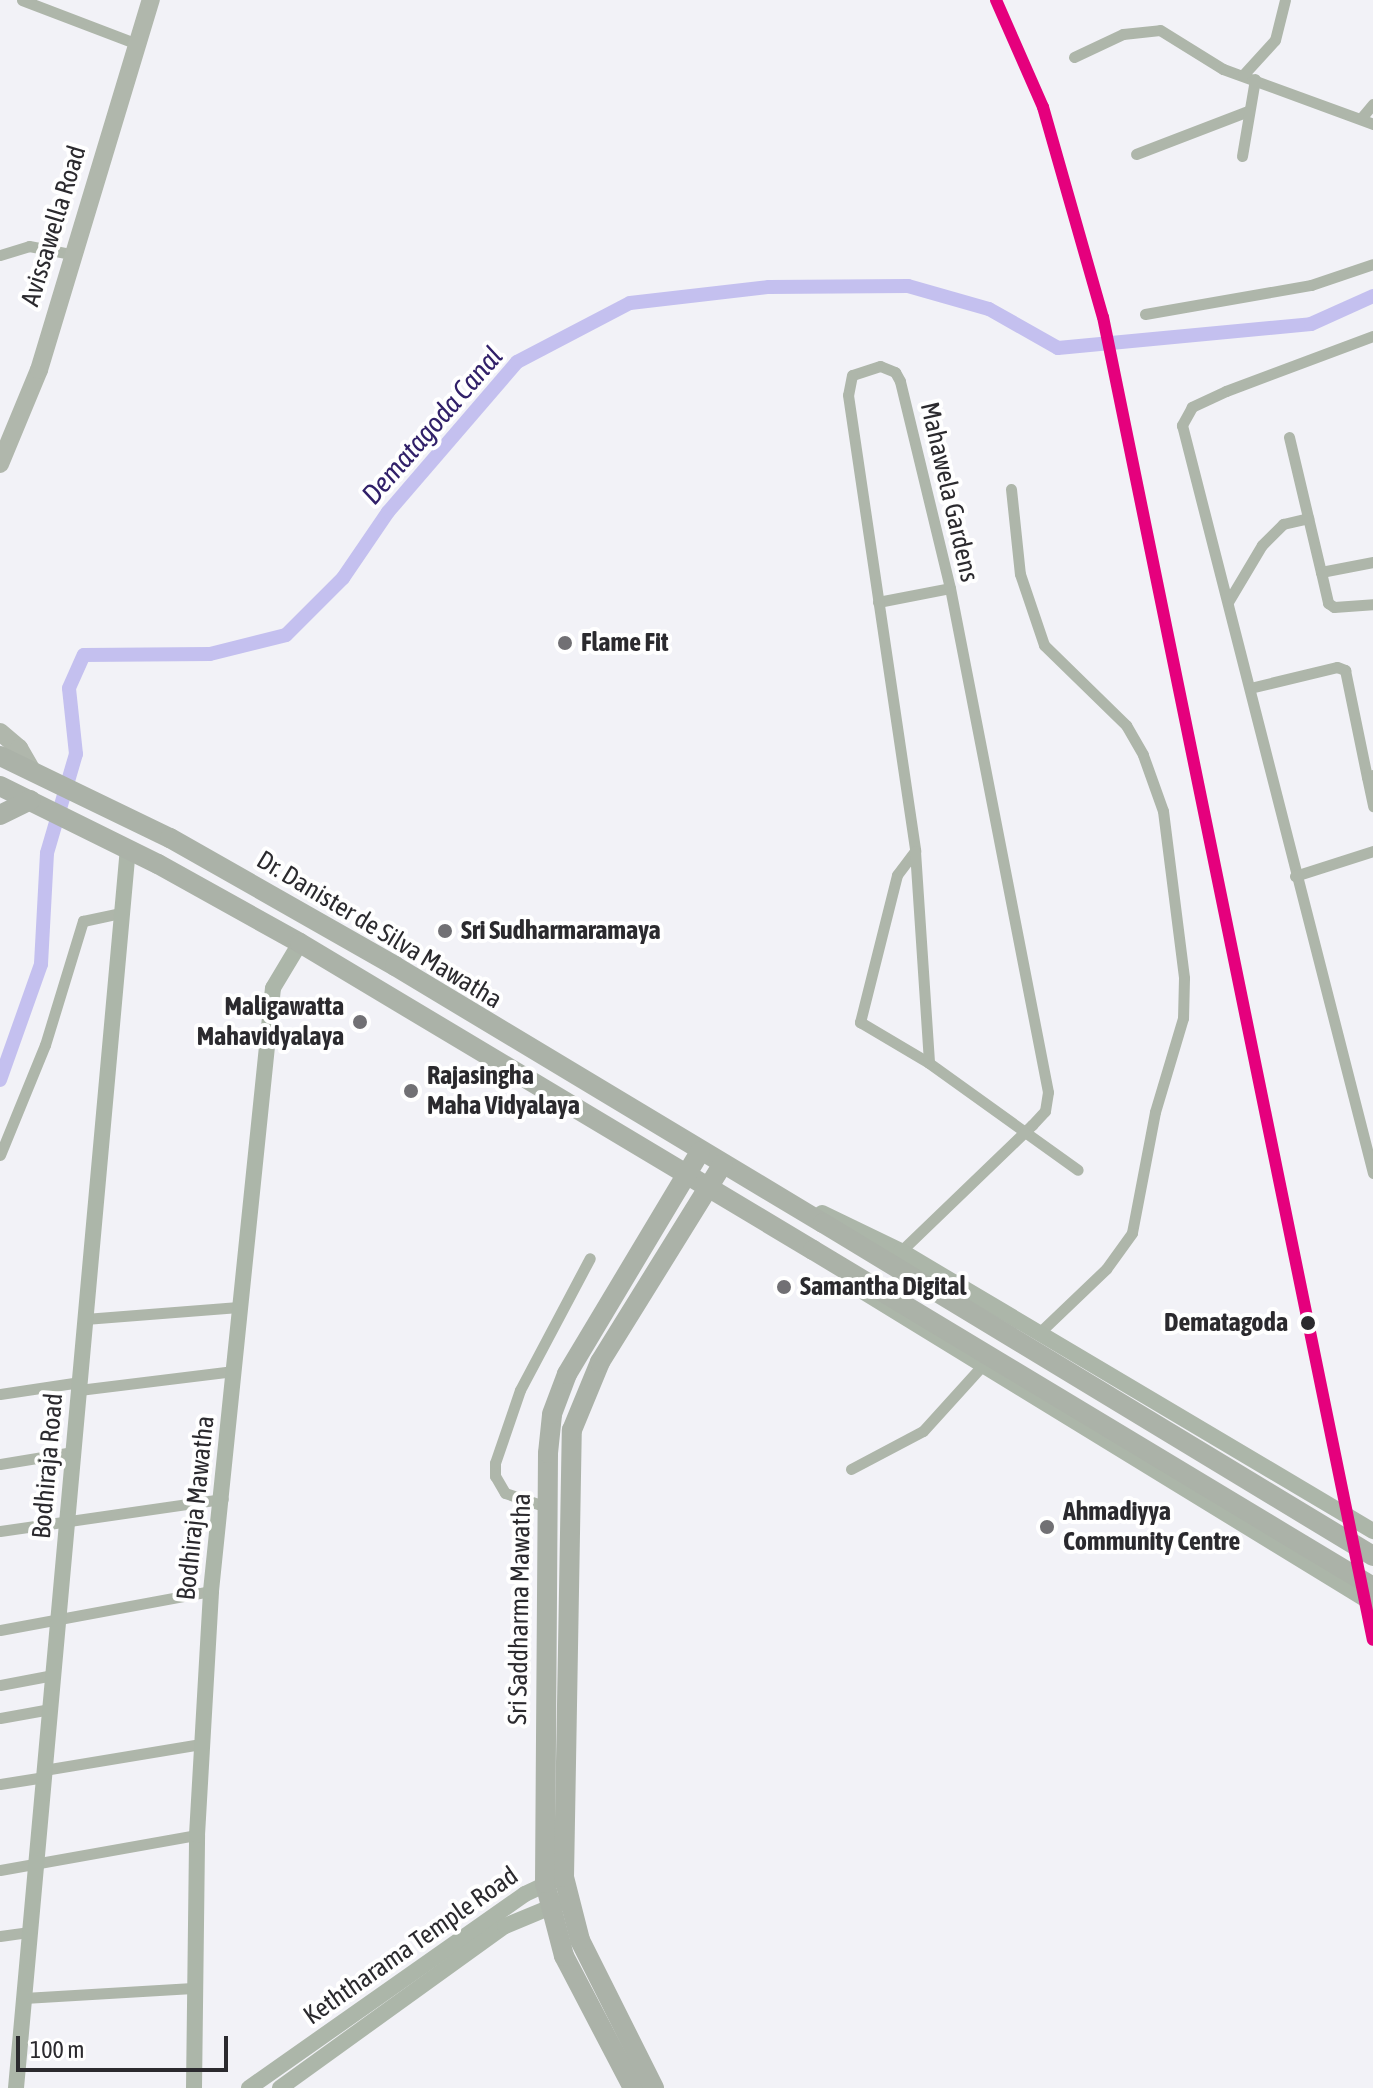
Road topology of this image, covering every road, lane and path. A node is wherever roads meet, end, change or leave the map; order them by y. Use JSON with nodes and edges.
{"nodes":[{"id":1,"x":22,"y":0,"type":"edge"},
{"id":2,"x":151,"y":0,"type":"edge"},
{"id":3,"x":1285,"y":0,"type":"edge"},
{"id":4,"x":137,"y":44,"type":"junction"},
{"id":5,"x":1074,"y":57,"type":"dead end"},
{"id":6,"x":1249,"y":77,"type":"junction"},
{"id":7,"x":1373,"y":104,"type":"edge"},
{"id":8,"x":1248,"y":111,"type":"junction"},
{"id":9,"x":1368,"y":120,"type":"edge"},
{"id":10,"x":1136,"y":154,"type":"dead end"},
{"id":11,"x":1242,"y":156,"type":"dead end"},
{"id":12,"x":71,"y":254,"type":"junction"},
{"id":13,"x":0,"y":255,"type":"edge"},
{"id":14,"x":1373,"y":264,"type":"edge"},
{"id":15,"x":1145,"y":314,"type":"dead end"},
{"id":16,"x":1373,"y":336,"type":"edge"},
{"id":17,"x":1289,"y":437,"type":"dead end"},
{"id":18,"x":0,"y":464,"type":"edge"},
{"id":19,"x":1011,"y":489,"type":"dead end"},
{"id":20,"x":1308,"y":518,"type":"junction"},
{"id":21,"x":1373,"y":562,"type":"edge"},
{"id":22,"x":1321,"y":572,"type":"junction"},
{"id":23,"x":950,"y":588,"type":"junction"},
{"id":24,"x":878,"y":602,"type":"junction"},
{"id":25,"x":1228,"y":602,"type":"junction"},
{"id":26,"x":1373,"y":604,"type":"edge"},
{"id":27,"x":1250,"y":688,"type":"junction"},
{"id":28,"x":0,"y":732,"type":"edge"},
{"id":29,"x":0,"y":756,"type":"edge"},
{"id":30,"x":39,"y":775,"type":"junction"},
{"id":31,"x":1370,"y":776,"type":"edge"},
{"id":32,"x":0,"y":786,"type":"edge"},
{"id":33,"x":34,"y":801,"type":"junction"},
{"id":34,"x":1373,"y":806,"type":"edge"},
{"id":35,"x":0,"y":815,"type":"edge"},
{"id":36,"x":128,"y":848,"type":"junction"},
{"id":37,"x":915,"y":851,"type":"junction"},
{"id":38,"x":1373,"y":851,"type":"edge"},
{"id":39,"x":1295,"y":876,"type":"junction"},
{"id":40,"x":122,"y":913,"type":"junction"},
{"id":41,"x":300,"y":943,"type":"junction"},
{"id":42,"x":929,"y":1063,"type":"junction"},
{"id":43,"x":1024,"y":1132,"type":"junction"},
{"id":44,"x":700,"y":1152,"type":"junction"},
{"id":45,"x":0,"y":1155,"type":"edge"},
{"id":46,"x":723,"y":1164,"type":"junction"},
{"id":47,"x":1078,"y":1170,"type":"dead end"},
{"id":48,"x":1373,"y":1173,"type":"edge"},
{"id":49,"x":685,"y":1176,"type":"junction"},
{"id":50,"x":744,"y":1177,"type":"junction"},
{"id":51,"x":708,"y":1190,"type":"junction"},
{"id":52,"x":738,"y":1207,"type":"junction"},
{"id":53,"x":901,"y":1251,"type":"junction"},
{"id":54,"x":590,"y":1258,"type":"dead end"},
{"id":55,"x":239,"y":1307,"type":"junction"},
{"id":56,"x":85,"y":1319,"type":"junction"},
{"id":57,"x":1039,"y":1333,"type":"junction"},
{"id":58,"x":982,"y":1366,"type":"junction"},
{"id":59,"x":234,"y":1371,"type":"junction"},
{"id":60,"x":79,"y":1386,"type":"junction"},
{"id":61,"x":0,"y":1394,"type":"edge"},
{"id":62,"x":1193,"y":1422,"type":"junction"},
{"id":63,"x":73,"y":1452,"type":"junction"},
{"id":64,"x":0,"y":1464,"type":"edge"},
{"id":65,"x":851,"y":1469,"type":"dead end"},
{"id":66,"x":1157,"y":1475,"type":"junction"},
{"id":67,"x":223,"y":1499,"type":"junction"},
{"id":68,"x":547,"y":1507,"type":"junction"},
{"id":69,"x":67,"y":1524,"type":"junction"},
{"id":70,"x":0,"y":1531,"type":"edge"},
{"id":71,"x":1373,"y":1531,"type":"edge"},
{"id":72,"x":1373,"y":1556,"type":"edge"},
{"id":73,"x":1373,"y":1587,"type":"edge"},
{"id":74,"x":211,"y":1591,"type":"junction"},
{"id":75,"x":1373,"y":1604,"type":"edge"},
{"id":76,"x":58,"y":1620,"type":"junction"},
{"id":77,"x":0,"y":1630,"type":"edge"},
{"id":78,"x":53,"y":1675,"type":"junction"},
{"id":79,"x":0,"y":1685,"type":"edge"},
{"id":80,"x":50,"y":1709,"type":"junction"},
{"id":81,"x":0,"y":1718,"type":"edge"},
{"id":82,"x":201,"y":1744,"type":"junction"},
{"id":83,"x":44,"y":1774,"type":"junction"},
{"id":84,"x":0,"y":1784,"type":"edge"},
{"id":85,"x":197,"y":1835,"type":"junction"},
{"id":86,"x":36,"y":1864,"type":"junction"},
{"id":87,"x":0,"y":1870,"type":"edge"},
{"id":88,"x":554,"y":1880,"type":"junction"},
{"id":89,"x":558,"y":1903,"type":"junction"},
{"id":90,"x":30,"y":1932,"type":"junction"},
{"id":91,"x":0,"y":1936,"type":"edge"},
{"id":92,"x":420,"y":1978,"type":"junction"},
{"id":93,"x":193,"y":1988,"type":"junction"},
{"id":94,"x":24,"y":1998,"type":"junction"},
{"id":95,"x":301,"y":2062,"type":"junction"},
{"id":96,"x":16,"y":2088,"type":"edge"},
{"id":97,"x":194,"y":2088,"type":"edge"},
{"id":98,"x":249,"y":2088,"type":"edge"},
{"id":99,"x":280,"y":2088,"type":"edge"},
{"id":100,"x":633,"y":2088,"type":"edge"},
{"id":101,"x":654,"y":2088,"type":"edge"}],
"edges":[{"from":1,"to":4,"type":"street"},
{"from":2,"to":4,"type":"main road","name":"Avissawella Road"},
{"from":3,"to":6,"type":"street"},
{"from":4,"to":12,"type":"main road","name":"Avissawella Road"},
{"from":5,"to":6,"type":"street"},
{"from":6,"to":8,"type":"street"},
{"from":6,"to":9,"type":"street"},
{"from":7,"to":9,"type":"street"},
{"from":8,"to":10,"type":"street"},
{"from":8,"to":11,"type":"street"},
{"from":12,"to":13,"type":"street"},
{"from":12,"to":18,"type":"main road","name":"Avissawella Road"},
{"from":14,"to":15,"type":"street"},
{"from":16,"to":25,"type":"street"},
{"from":17,"to":20,"type":"street"},
{"from":19,"to":57,"type":"street"},
{"from":20,"to":22,"type":"street"},
{"from":20,"to":25,"type":"street"},
{"from":21,"to":22,"type":"street"},
{"from":22,"to":26,"type":"street"},
{"from":23,"to":24,"type":"street"},
{"from":23,"to":24,"type":"street","name":"Mahawela Gardens"},
{"from":23,"to":43,"type":"street","name":"Mahawela Gardens"},
{"from":24,"to":37,"type":"street","name":"Mahawela Gardens"},
{"from":25,"to":27,"type":"street"},
{"from":27,"to":31,"type":"street"},
{"from":27,"to":39,"type":"street"},
{"from":28,"to":30,"type":"main road"},
{"from":29,"to":30,"type":"highway","name":"Dr. Danister de Silva Mawatha"},
{"from":30,"to":44,"type":"highway","name":"Dr. Danister de Silva Mawatha"},
{"from":31,"to":34,"type":"street"},
{"from":32,"to":33,"type":"highway","name":"Dr. Danister de Silva Mawatha"},
{"from":33,"to":35,"type":"highway"},
{"from":33,"to":36,"type":"highway","name":"Dr. Danister de Silva Mawatha"},
{"from":36,"to":40,"type":"street","name":"Bodhiraja Road"},
{"from":36,"to":41,"type":"highway","name":"Dr. Danister de Silva Mawatha"},
{"from":37,"to":42,"type":"street","name":"Mahawela Gardens"},
{"from":37,"to":42,"type":"street"},
{"from":38,"to":39,"type":"street"},
{"from":39,"to":48,"type":"street"},
{"from":40,"to":45,"type":"street"},
{"from":40,"to":56,"type":"street","name":"Bodhiraja Road"},
{"from":41,"to":49,"type":"highway","name":"Dr. Danister de Silva Mawatha"},
{"from":41,"to":55,"type":"street","name":"Bodhiraja Mawatha"},
{"from":42,"to":43,"type":"street"},
{"from":43,"to":47,"type":"street"},
{"from":43,"to":53,"type":"street","name":"Mahawela Gardens"},
{"from":44,"to":46,"type":"highway","name":"Dr. Danister de Silva Mawatha"},
{"from":44,"to":49,"type":"highway","name":"Sri Saddharma Mawatha"},
{"from":46,"to":50,"type":"highway","name":"Dr. Danister de Silva Mawatha"},
{"from":46,"to":51,"type":"highway","name":"Sri Saddharma Mawatha"},
{"from":49,"to":51,"type":"highway","name":"Dr. Danister de Silva Mawatha"},
{"from":49,"to":68,"type":"highway","name":"Sri Saddharma Mawatha"},
{"from":50,"to":53,"type":"street"},
{"from":50,"to":72,"type":"highway","name":"Dr. Danister de Silva Mawatha","bridge":true},
{"from":51,"to":52,"type":"highway","name":"Dr. Danister de Silva Mawatha"},
{"from":51,"to":88,"type":"highway","name":"Sri Saddharma Mawatha"},
{"from":52,"to":58,"type":"street"},
{"from":52,"to":73,"type":"highway","name":"Dr. Danister de Silva Mawatha","bridge":true},
{"from":53,"to":57,"type":"street"},
{"from":54,"to":68,"type":"street"},
{"from":55,"to":56,"type":"street"},
{"from":55,"to":59,"type":"street","name":"Bodhiraja Mawatha"},
{"from":56,"to":60,"type":"street","name":"Bodhiraja Road"},
{"from":57,"to":62,"type":"street"},
{"from":58,"to":65,"type":"street"},
{"from":58,"to":66,"type":"street"},
{"from":59,"to":60,"type":"street"},
{"from":59,"to":67,"type":"street","name":"Bodhiraja Mawatha"},
{"from":60,"to":61,"type":"street"},
{"from":60,"to":63,"type":"street","name":"Bodhiraja Road"},
{"from":62,"to":66,"type":"street"},
{"from":62,"to":71,"type":"street"},
{"from":63,"to":64,"type":"street"},
{"from":63,"to":69,"type":"street","name":"Bodhiraja Road"},
{"from":66,"to":75,"type":"street"},
{"from":67,"to":69,"type":"street"},
{"from":67,"to":74,"type":"street","name":"Bodhiraja Mawatha"},
{"from":68,"to":88,"type":"highway","name":"Sri Saddharma Mawatha"},
{"from":69,"to":70,"type":"street"},
{"from":69,"to":76,"type":"street","name":"Bodhiraja Road"},
{"from":74,"to":76,"type":"street"},
{"from":74,"to":82,"type":"street","name":"Bodhiraja Mawatha"},
{"from":76,"to":77,"type":"street"},
{"from":76,"to":78,"type":"street","name":"Bodhiraja Road"},
{"from":78,"to":79,"type":"street"},
{"from":78,"to":80,"type":"street","name":"Bodhiraja Road"},
{"from":80,"to":81,"type":"street"},
{"from":80,"to":83,"type":"street","name":"Bodhiraja Road"},
{"from":82,"to":83,"type":"street"},
{"from":82,"to":85,"type":"street","name":"Bodhiraja Mawatha"},
{"from":83,"to":84,"type":"street"},
{"from":83,"to":86,"type":"street","name":"Bodhiraja Road"},
{"from":85,"to":86,"type":"street"},
{"from":85,"to":93,"type":"street","name":"Bodhiraja Mawatha"},
{"from":86,"to":87,"type":"street"},
{"from":86,"to":90,"type":"street","name":"Bodhiraja Road"},
{"from":88,"to":89,"type":"highway","name":"Sri Saddharma Mawatha"},
{"from":88,"to":92,"type":"street","name":"Keththarama Temple Road"},
{"from":89,"to":92,"type":"street","name":"Keththarama Temple Road"},
{"from":89,"to":100,"type":"highway","name":"Sri Saddharma Mawatha"},
{"from":89,"to":101,"type":"highway","name":"Sri Saddharma Mawatha"},
{"from":90,"to":91,"type":"street"},
{"from":90,"to":94,"type":"street","name":"Bodhiraja Road"},
{"from":92,"to":95,"type":"street","name":"Keththarama Temple Road"},
{"from":93,"to":94,"type":"street"},
{"from":93,"to":97,"type":"street","name":"Bodhiraja Mawatha"},
{"from":94,"to":96,"type":"street","name":"Bodhiraja Road"},
{"from":95,"to":98,"type":"street","name":"Keththarama Temple Road"},
{"from":95,"to":99,"type":"street","name":"Keththarama Temple Road"}]}
